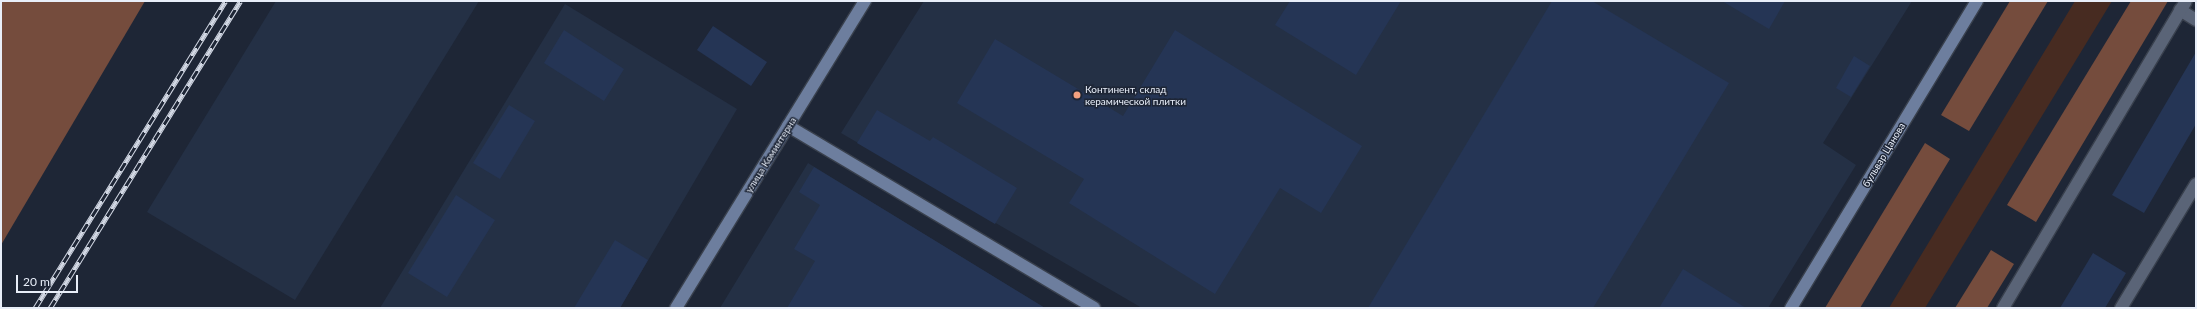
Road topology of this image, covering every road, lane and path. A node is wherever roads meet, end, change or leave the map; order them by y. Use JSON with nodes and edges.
{"nodes":[{"id":1,"x":865,"y":1,"type":"edge"},
{"id":2,"x":1977,"y":1,"type":"edge"},
{"id":3,"x":2183,"y":6,"type":"edge"},
{"id":4,"x":2196,"y":20,"type":"edge"},
{"id":5,"x":788,"y":126,"type":"junction"},
{"id":6,"x":2196,"y":184,"type":"edge"},
{"id":7,"x":676,"y":308,"type":"edge"},
{"id":8,"x":1094,"y":308,"type":"edge"},
{"id":9,"x":1791,"y":308,"type":"edge"},
{"id":10,"x":2003,"y":308,"type":"edge"},
{"id":11,"x":2121,"y":308,"type":"edge"}],
"edges":[{"from":1,"to":5,"type":"street","name":"улица Коминтерна"},
{"from":2,"to":9,"type":"street","name":"бульвар Цанова"},
{"from":3,"to":4,"type":"street"},
{"from":3,"to":10,"type":"street"},
{"from":5,"to":7,"type":"street","name":"улица Коминтерна"},
{"from":5,"to":8,"type":"street"},
{"from":6,"to":11,"type":"street"}]}
